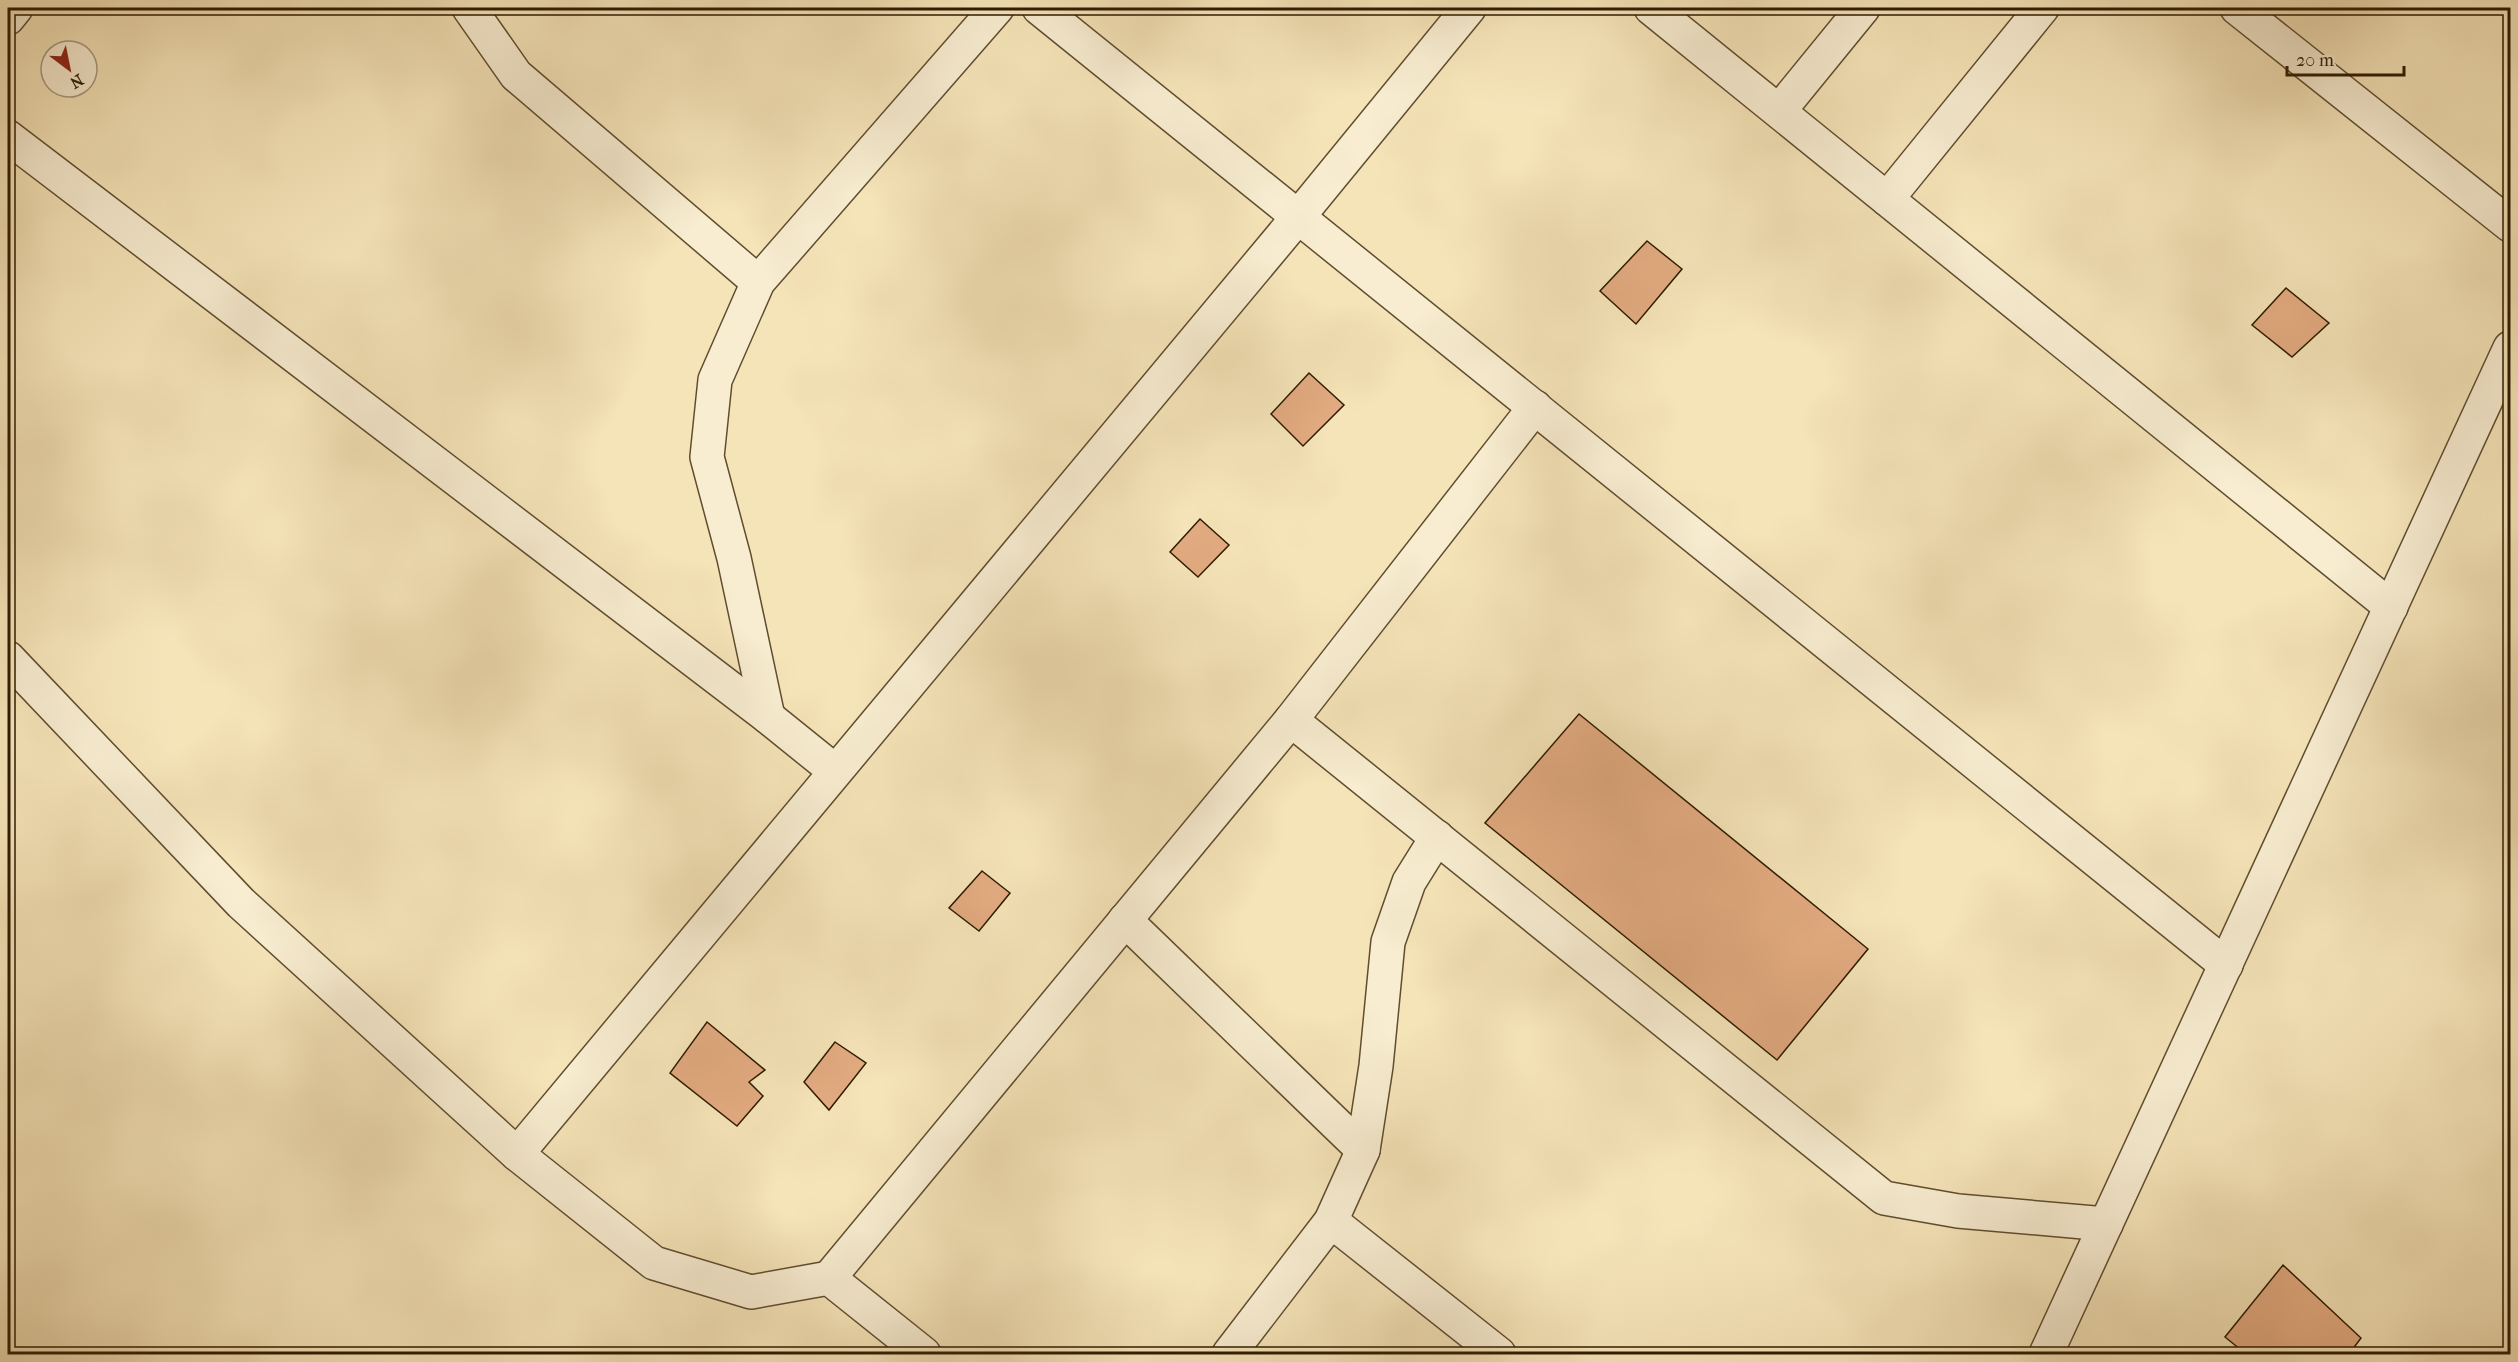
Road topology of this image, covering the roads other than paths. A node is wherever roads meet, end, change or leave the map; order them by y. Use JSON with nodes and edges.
{"nodes":[{"id":1,"x":16,"y":8,"type":"edge"},
{"id":2,"x":469,"y":8,"type":"edge"},
{"id":3,"x":996,"y":8,"type":"edge"},
{"id":4,"x":1038,"y":8,"type":"edge"},
{"id":5,"x":1469,"y":8,"type":"edge"},
{"id":6,"x":1651,"y":8,"type":"edge"},
{"id":7,"x":1863,"y":8,"type":"edge"},
{"id":8,"x":2042,"y":8,"type":"edge"},
{"id":9,"x":2238,"y":8,"type":"edge"},
{"id":10,"x":8,"y":18,"type":"edge"},
{"id":11,"x":1779,"y":111,"type":"junction"},
{"id":12,"x":8,"y":137,"type":"edge"},
{"id":13,"x":1887,"y":199,"type":"junction"},
{"id":14,"x":1298,"y":217,"type":"junction"},
{"id":15,"x":2511,"y":225,"type":"edge"},
{"id":16,"x":758,"y":282,"type":"junction"},
{"id":17,"x":2511,"y":348,"type":"edge"},
{"id":18,"x":1535,"y":407,"type":"junction"},
{"id":19,"x":2391,"y":606,"type":"junction"},
{"id":20,"x":8,"y":658,"type":"edge"},
{"id":21,"x":768,"y":717,"type":"junction"},
{"id":22,"x":1291,"y":720,"type":"junction"},
{"id":23,"x":836,"y":771,"type":"junction"},
{"id":24,"x":1437,"y":837,"type":"junction"},
{"id":25,"x":1125,"y":920,"type":"junction"},
{"id":26,"x":2226,"y":965,"type":"junction"},
{"id":27,"x":1363,"y":1150,"type":"junction"},
{"id":28,"x":517,"y":1154,"type":"junction"},
{"id":29,"x":1331,"y":1221,"type":"junction"},
{"id":30,"x":2106,"y":1224,"type":"junction"},
{"id":31,"x":829,"y":1278,"type":"junction"},
{"id":32,"x":924,"y":1354,"type":"edge"},
{"id":33,"x":1229,"y":1354,"type":"edge"},
{"id":34,"x":1499,"y":1354,"type":"edge"},
{"id":35,"x":2046,"y":1354,"type":"edge"}],
"edges":[{"from":1,"to":10,"type":"street"},
{"from":2,"to":16,"type":"street"},
{"from":3,"to":16,"type":"street"},
{"from":4,"to":14,"type":"street"},
{"from":5,"to":14,"type":"street"},
{"from":6,"to":11,"type":"street"},
{"from":7,"to":11,"type":"street"},
{"from":8,"to":13,"type":"street"},
{"from":9,"to":15,"type":"street"},
{"from":11,"to":13,"type":"street"},
{"from":12,"to":21,"type":"street"},
{"from":13,"to":19,"type":"street"},
{"from":14,"to":18,"type":"street"},
{"from":14,"to":23,"type":"street"},
{"from":16,"to":21,"type":"street"},
{"from":17,"to":19,"type":"street"},
{"from":18,"to":22,"type":"street"},
{"from":18,"to":26,"type":"street"},
{"from":19,"to":26,"type":"street"},
{"from":20,"to":28,"type":"street"},
{"from":21,"to":23,"type":"street"},
{"from":22,"to":24,"type":"street"},
{"from":22,"to":25,"type":"street"},
{"from":23,"to":28,"type":"street"},
{"from":24,"to":27,"type":"street"},
{"from":24,"to":30,"type":"street"},
{"from":25,"to":27,"type":"street"},
{"from":25,"to":31,"type":"street"},
{"from":26,"to":30,"type":"street"},
{"from":27,"to":29,"type":"street"},
{"from":28,"to":31,"type":"street"},
{"from":29,"to":33,"type":"street"},
{"from":29,"to":34,"type":"street"},
{"from":30,"to":35,"type":"street"},
{"from":31,"to":32,"type":"street"}]}
